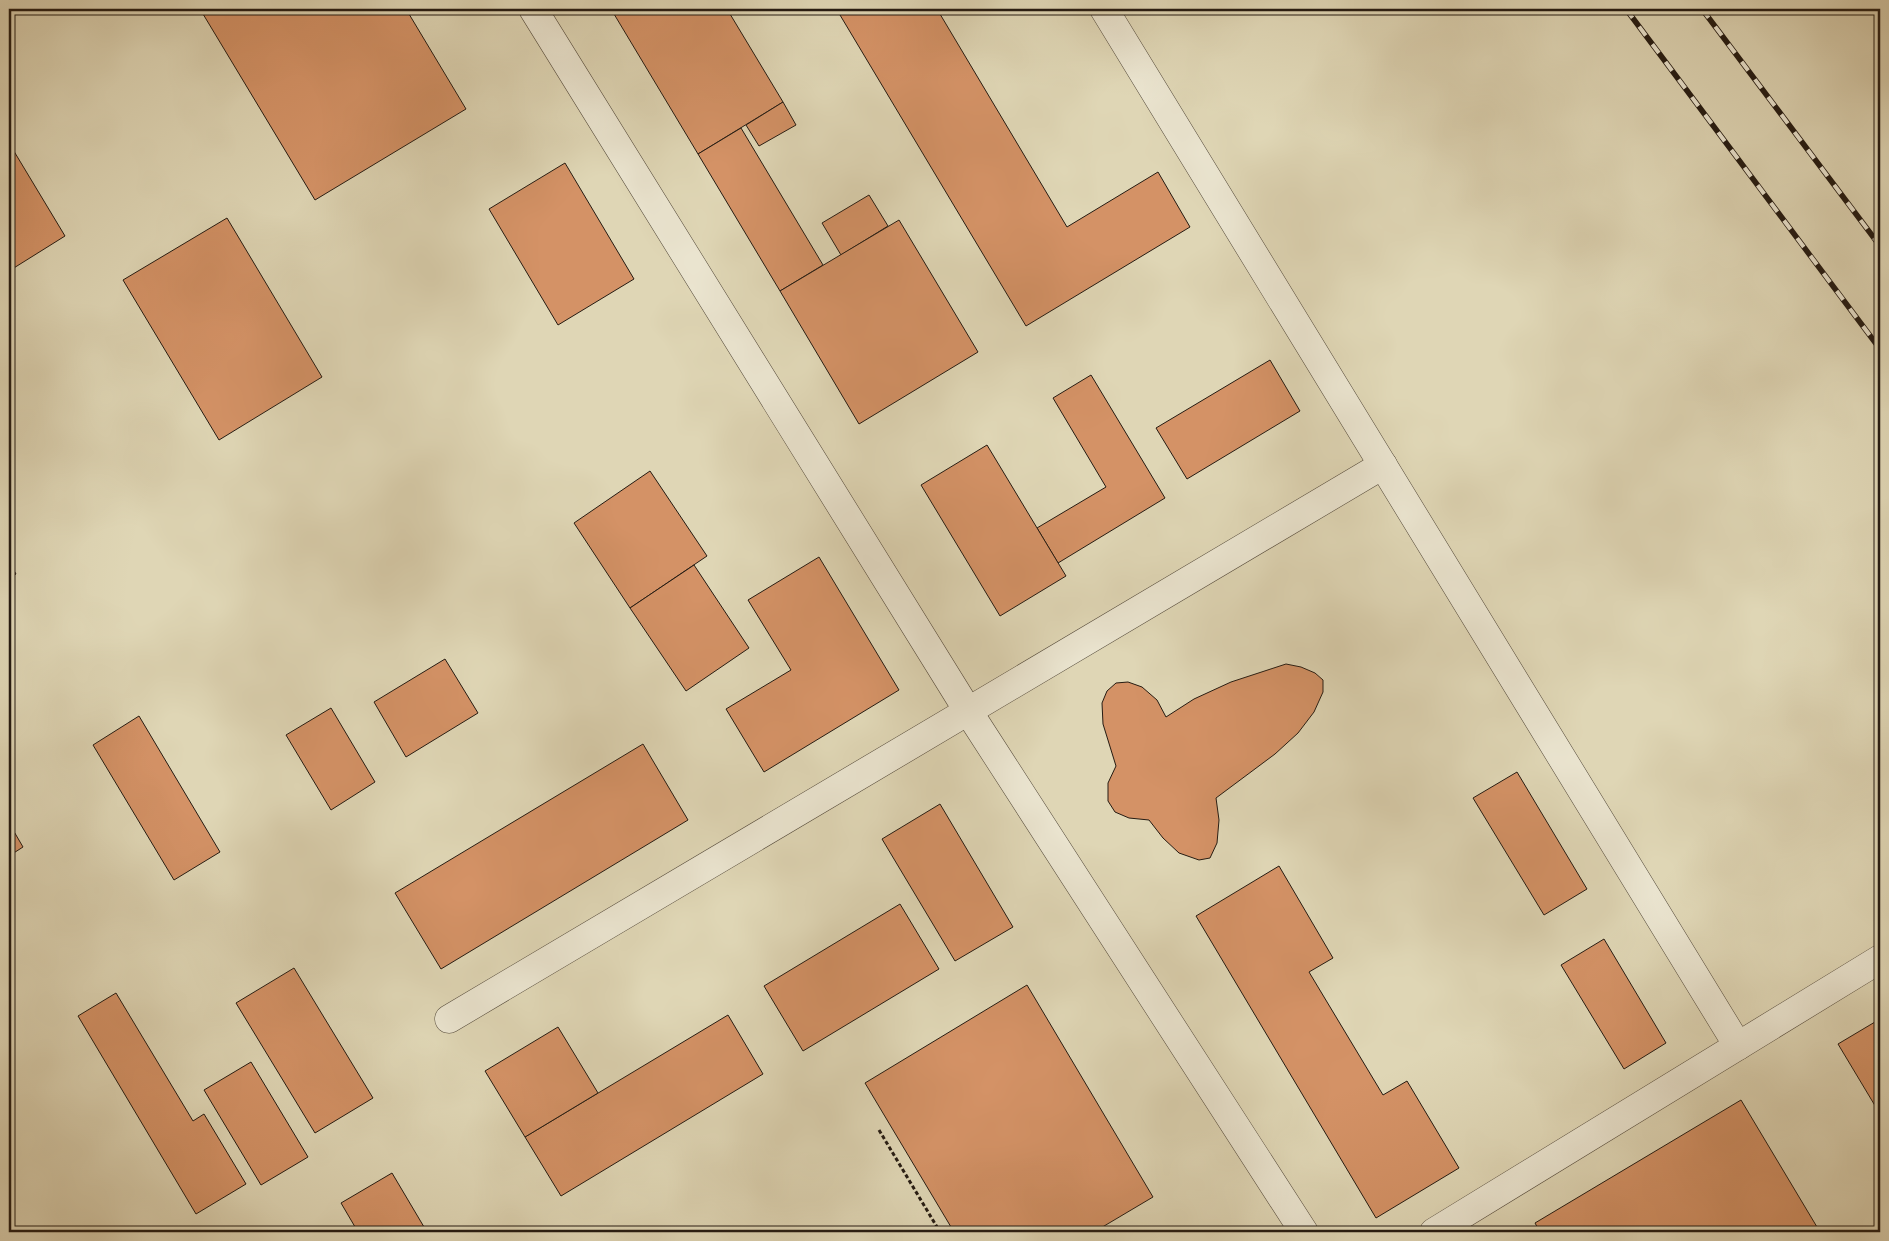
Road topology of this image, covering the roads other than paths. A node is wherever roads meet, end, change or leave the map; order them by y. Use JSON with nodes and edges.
{"nodes":[{"id":1,"x":533,"y":9,"type":"edge"},
{"id":2,"x":1104,"y":9,"type":"edge"},
{"id":3,"x":1383,"y":465,"type":"junction"},
{"id":4,"x":968,"y":711,"type":"junction"},
{"id":5,"x":1880,"y":958,"type":"edge"},
{"id":6,"x":450,"y":1019,"type":"dead end"},
{"id":7,"x":1738,"y":1046,"type":"junction"},
{"id":8,"x":1304,"y":1232,"type":"edge"},
{"id":9,"x":1434,"y":1232,"type":"edge"}],
"edges":[{"from":1,"to":4,"type":"lane"},
{"from":2,"to":3,"type":"lane"},
{"from":3,"to":4,"type":"lane"},
{"from":3,"to":7,"type":"lane"},
{"from":4,"to":6,"type":"lane"},
{"from":4,"to":8,"type":"lane"},
{"from":5,"to":7,"type":"lane"},
{"from":7,"to":9,"type":"lane"}]}
